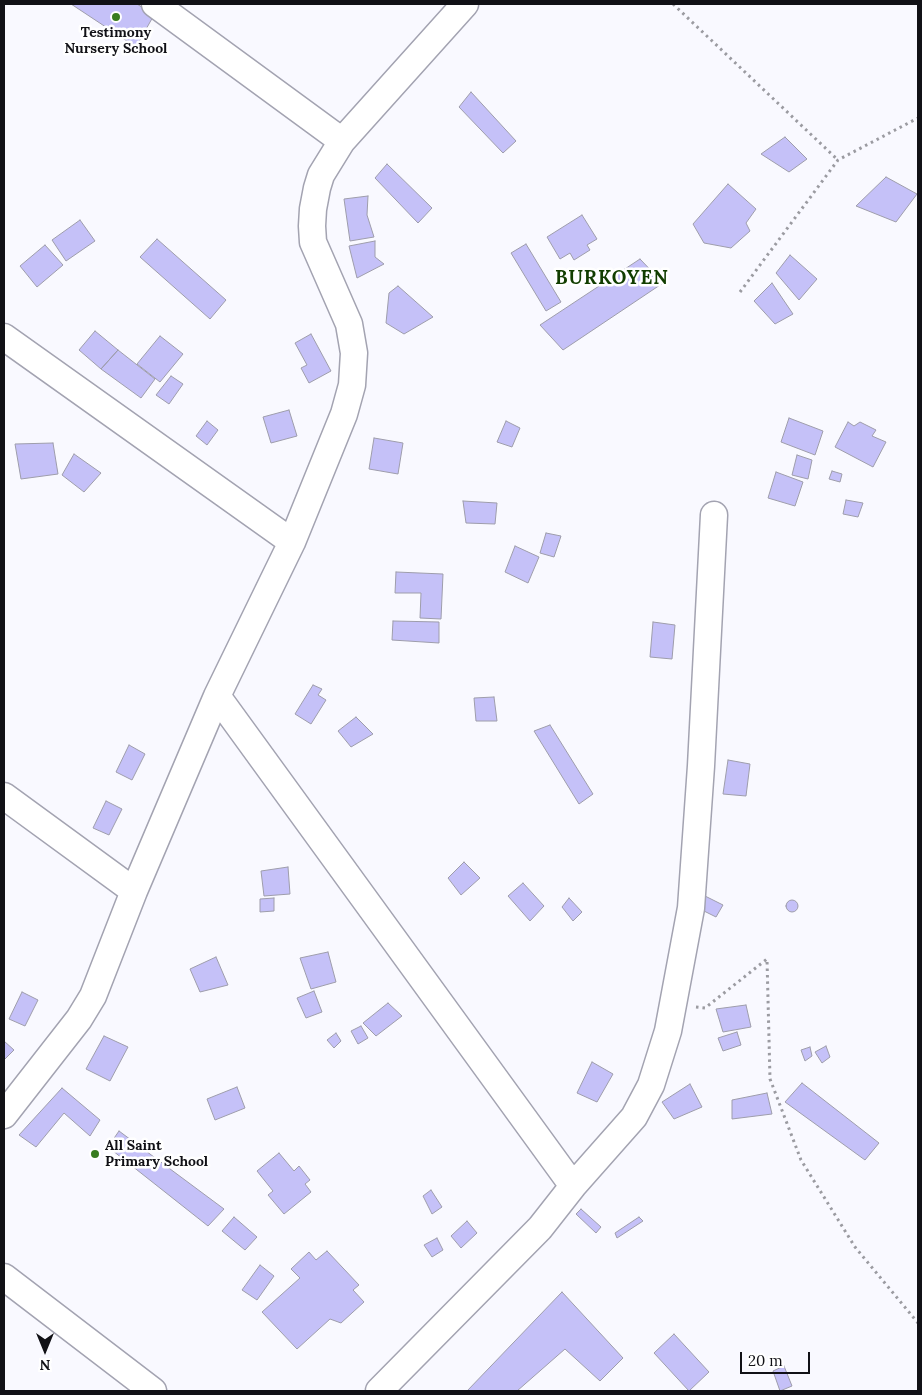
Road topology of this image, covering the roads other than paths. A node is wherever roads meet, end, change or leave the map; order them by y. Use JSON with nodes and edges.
{"nodes":[{"id":1,"x":155,"y":4,"type":"edge"},
{"id":2,"x":465,"y":4,"type":"edge"},
{"id":3,"x":342,"y":141,"type":"junction"},
{"id":4,"x":4,"y":337,"type":"edge"},
{"id":5,"x":714,"y":515,"type":"dead end"},
{"id":6,"x":292,"y":542,"type":"junction"},
{"id":7,"x":217,"y":696,"type":"junction"},
{"id":8,"x":4,"y":796,"type":"edge"},
{"id":9,"x":134,"y":892,"type":"junction"},
{"id":10,"x":4,"y":1115,"type":"edge"},
{"id":11,"x":573,"y":1186,"type":"junction"},
{"id":12,"x":4,"y":1277,"type":"edge"},
{"id":13,"x":153,"y":1391,"type":"edge"},
{"id":14,"x":379,"y":1391,"type":"edge"}],
"edges":[{"from":1,"to":3,"type":"street"},
{"from":2,"to":3,"type":"street"},
{"from":3,"to":6,"type":"street"},
{"from":4,"to":6,"type":"street"},
{"from":5,"to":11,"type":"street"},
{"from":6,"to":7,"type":"street"},
{"from":7,"to":9,"type":"street"},
{"from":7,"to":11,"type":"street"},
{"from":8,"to":9,"type":"street"},
{"from":9,"to":10,"type":"street"},
{"from":11,"to":14,"type":"street"},
{"from":12,"to":13,"type":"street"}]}
